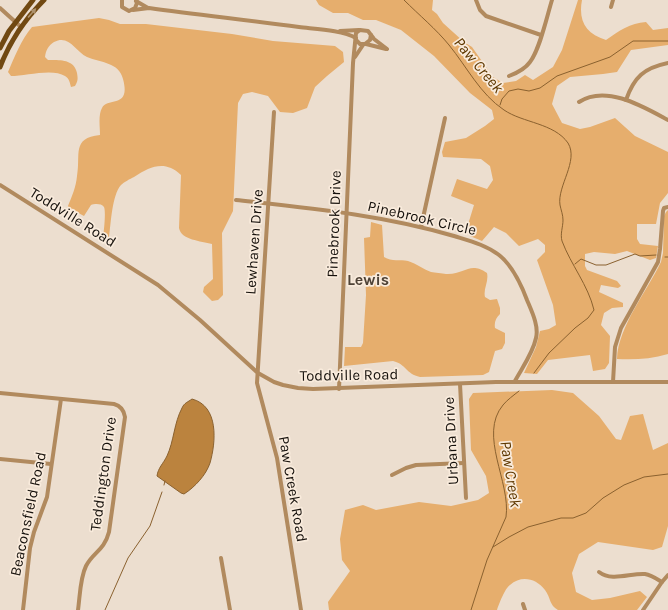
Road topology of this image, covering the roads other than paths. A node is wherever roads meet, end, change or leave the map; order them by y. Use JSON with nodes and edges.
{"nodes":[{"id":1,"x":33,"y":0,"type":"edge"},
{"id":2,"x":44,"y":0,"type":"edge"},
{"id":3,"x":476,"y":0,"type":"edge"},
{"id":4,"x":552,"y":0,"type":"edge"},
{"id":5,"x":613,"y":0,"type":"edge"},
{"id":6,"x":121,"y":1,"type":"edge"},
{"id":7,"x":136,"y":1,"type":"edge"},
{"id":8,"x":611,"y":7,"type":"dead end"},
{"id":9,"x":0,"y":8,"type":"edge"},
{"id":10,"x":148,"y":8,"type":"junction"},
{"id":11,"x":133,"y":10,"type":"junction"},
{"id":12,"x":16,"y":22,"type":"junction"},
{"id":13,"x":21,"y":27,"type":"junction"},
{"id":14,"x":360,"y":30,"type":"junction"},
{"id":15,"x":334,"y":31,"type":"junction"},
{"id":16,"x":370,"y":35,"type":"junction"},
{"id":17,"x":541,"y":35,"type":"junction"},
{"id":18,"x":356,"y":39,"type":"junction"},
{"id":19,"x":364,"y":45,"type":"junction"},
{"id":20,"x":0,"y":48,"type":"edge"},
{"id":21,"x":354,"y":59,"type":"junction"},
{"id":22,"x":668,"y":64,"type":"edge"},
{"id":23,"x":0,"y":67,"type":"edge"},
{"id":24,"x":510,"y":76,"type":"dead end"},
{"id":25,"x":626,"y":100,"type":"junction"},
{"id":26,"x":579,"y":102,"type":"dead end"},
{"id":27,"x":274,"y":112,"type":"dead end"},
{"id":28,"x":445,"y":118,"type":"dead end"},
{"id":29,"x":668,"y":120,"type":"edge"},
{"id":30,"x":0,"y":185,"type":"edge"},
{"id":31,"x":236,"y":200,"type":"dead end"},
{"id":32,"x":268,"y":204,"type":"junction"},
{"id":33,"x":668,"y":206,"type":"edge"},
{"id":34,"x":347,"y":214,"type":"junction"},
{"id":35,"x":421,"y":227,"type":"junction"},
{"id":36,"x":258,"y":373,"type":"junction"},
{"id":37,"x":515,"y":382,"type":"junction"},
{"id":38,"x":613,"y":382,"type":"junction"},
{"id":39,"x":668,"y":382,"type":"edge"},
{"id":40,"x":460,"y":384,"type":"junction"},
{"id":41,"x":339,"y":389,"type":"junction"},
{"id":42,"x":0,"y":393,"type":"edge"},
{"id":43,"x":61,"y":399,"type":"junction"},
{"id":44,"x":0,"y":458,"type":"edge"},
{"id":45,"x":464,"y":463,"type":"junction"},
{"id":46,"x":52,"y":464,"type":"junction"},
{"id":47,"x":392,"y":475,"type":"dead end"},
{"id":48,"x":466,"y":498,"type":"dead end"},
{"id":49,"x":221,"y":558,"type":"dead end"},
{"id":50,"x":599,"y":572,"type":"dead end"},
{"id":51,"x":668,"y":575,"type":"edge"},
{"id":52,"x":662,"y":582,"type":"junction"},
{"id":53,"x":523,"y":604,"type":"dead end"},
{"id":54,"x":23,"y":610,"type":"edge"},
{"id":55,"x":78,"y":610,"type":"edge"},
{"id":56,"x":230,"y":610,"type":"edge"},
{"id":57,"x":301,"y":610,"type":"edge"},
{"id":58,"x":524,"y":610,"type":"edge"},
{"id":59,"x":643,"y":610,"type":"edge"}],
"edges":[{"from":1,"to":12,"type":"main road"},
{"from":13,"to":2,"type":"main road","one_way":true},
{"from":3,"to":17,"type":"street"},
{"from":4,"to":17,"type":"street"},
{"from":5,"to":8,"type":"street"},
{"from":6,"to":11,"type":"street"},
{"from":7,"to":10,"type":"street"},
{"from":7,"to":11,"type":"street"},
{"from":9,"to":12,"type":"street"},
{"from":10,"to":11,"type":"street"},
{"from":10,"to":15,"type":"street"},
{"from":12,"to":13,"type":"street"},
{"from":12,"to":20,"type":"main road"},
{"from":13,"to":23,"type":"main road"},
{"from":14,"to":15,"type":"street"},
{"from":14,"to":16,"type":"street"},
{"from":14,"to":18,"type":"street"},
{"from":15,"to":18,"type":"street"},
{"from":16,"to":19,"type":"street"},
{"from":16,"to":19,"type":"street"},
{"from":17,"to":24,"type":"street"},
{"from":18,"to":19,"type":"street"},
{"from":18,"to":21,"type":"street","name":"Pinebrook Drive"},
{"from":19,"to":21,"type":"street"},
{"from":21,"to":34,"type":"street","name":"Pinebrook Drive"},
{"from":22,"to":25,"type":"street"},
{"from":25,"to":26,"type":"street"},
{"from":25,"to":29,"type":"street"},
{"from":27,"to":32,"type":"street","name":"Lewhaven Drive"},
{"from":28,"to":35,"type":"street"},
{"from":30,"to":36,"type":"street","name":"Toddville Road"},
{"from":31,"to":32,"type":"street","name":"Pinebrook Circle"},
{"from":32,"to":34,"type":"street","name":"Pinebrook Circle"},
{"from":32,"to":36,"type":"street","name":"Lewhaven Drive"},
{"from":33,"to":38,"type":"street"},
{"from":34,"to":35,"type":"street","name":"Pinebrook Circle"},
{"from":34,"to":41,"type":"street","name":"Pinebrook Drive"},
{"from":35,"to":37,"type":"street","name":"Pinebrook Circle"},
{"from":36,"to":41,"type":"street","name":"Toddville Road"},
{"from":36,"to":57,"type":"street","name":"Paw Creek Road"},
{"from":37,"to":38,"type":"street","name":"Toddville Road"},
{"from":37,"to":40,"type":"street","name":"Toddville Road"},
{"from":38,"to":39,"type":"street","name":"Toddville Road"},
{"from":40,"to":41,"type":"street","name":"Toddville Road"},
{"from":40,"to":45,"type":"street","name":"Urbana Drive"},
{"from":42,"to":43,"type":"street","name":"Teddington Drive"},
{"from":43,"to":46,"type":"street","name":"Beaconsfield Road"},
{"from":43,"to":55,"type":"street","name":"Teddington Drive"},
{"from":44,"to":46,"type":"street"},
{"from":45,"to":47,"type":"street"},
{"from":45,"to":48,"type":"street","name":"Urbana Drive"},
{"from":46,"to":54,"type":"street","name":"Beaconsfield Road"},
{"from":49,"to":56,"type":"street"},
{"from":50,"to":52,"type":"street"},
{"from":51,"to":52,"type":"street"},
{"from":52,"to":59,"type":"street"},
{"from":53,"to":58,"type":"street"}]}
